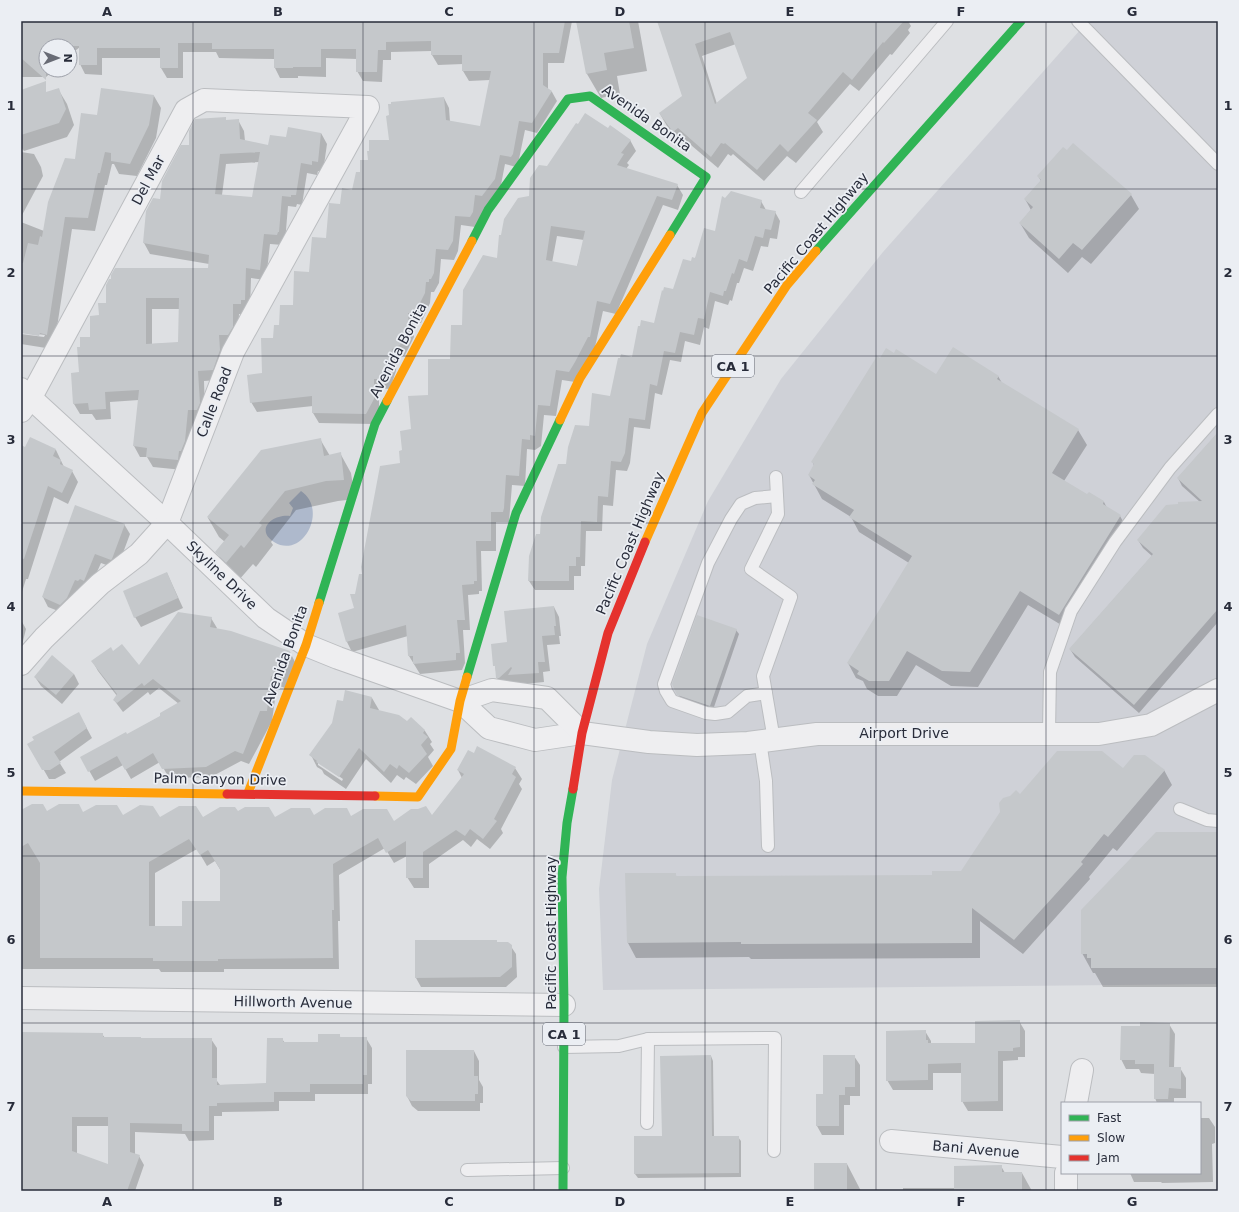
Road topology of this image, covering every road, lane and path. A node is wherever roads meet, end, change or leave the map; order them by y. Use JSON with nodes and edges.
{"nodes":[{"id":1,"x":947,"y":21,"type":"edge"},
{"id":2,"x":1021,"y":21,"type":"edge"},
{"id":3,"x":1078,"y":21,"type":"edge"},
{"id":4,"x":368,"y":108,"type":"joint"},
{"id":5,"x":1218,"y":164,"type":"edge"},
{"id":6,"x":801,"y":192,"type":"dead end"},
{"id":7,"x":24,"y":399,"type":"edge"},
{"id":8,"x":1218,"y":414,"type":"edge"},
{"id":9,"x":776,"y":477,"type":"dead end"},
{"id":10,"x":777,"y":496,"type":"junction"},
{"id":11,"x":167,"y":523,"type":"junction"},
{"id":12,"x":306,"y":645,"type":"junction"},
{"id":13,"x":21,"y":664,"type":"edge"},
{"id":14,"x":1218,"y":690,"type":"edge"},
{"id":15,"x":766,"y":693,"type":"junction"},
{"id":16,"x":460,"y":701,"type":"junction"},
{"id":17,"x":582,"y":733,"type":"junction"},
{"id":18,"x":1049,"y":733,"type":"junction"},
{"id":19,"x":767,"y":740,"type":"junction"},
{"id":20,"x":21,"y":791,"type":"edge"},
{"id":21,"x":248,"y":793,"type":"junction"},
{"id":22,"x":1180,"y":808,"type":"dead end"},
{"id":23,"x":1218,"y":821,"type":"edge"},
{"id":24,"x":768,"y":846,"type":"dead end"},
{"id":25,"x":21,"y":998,"type":"edge"},
{"id":26,"x":564,"y":1005,"type":"junction"},
{"id":27,"x":648,"y":1039,"type":"junction"},
{"id":28,"x":564,"y":1047,"type":"junction"},
{"id":29,"x":1082,"y":1070,"type":"dead end"},
{"id":30,"x":1076,"y":1102,"type":"edge"},
{"id":31,"x":647,"y":1123,"type":"dead end"},
{"id":32,"x":891,"y":1141,"type":"dead end"},
{"id":33,"x":774,"y":1151,"type":"dead end"},
{"id":34,"x":1061,"y":1157,"type":"edge"},
{"id":35,"x":563,"y":1168,"type":"junction"},
{"id":36,"x":467,"y":1170,"type":"dead end"},
{"id":37,"x":1066,"y":1174,"type":"edge"},
{"id":38,"x":563,"y":1191,"type":"edge"},
{"id":39,"x":1066,"y":1191,"type":"edge"}],
"edges":[{"from":1,"to":6,"type":"lane"},
{"from":2,"to":17,"type":"main road","name":"Pacific Coast Highway","number":"CA 1"},
{"from":3,"to":5,"type":"lane"},
{"from":4,"to":7,"type":"street","name":"Del Mar"},
{"from":4,"to":11,"type":"street","name":"Calle Road"},
{"from":7,"to":11,"type":"street","name":"Skyline Drive"},
{"from":8,"to":18,"type":"lane"},
{"from":9,"to":10,"type":"lane"},
{"from":10,"to":15,"type":"lane"},
{"from":10,"to":15,"type":"lane"},
{"from":11,"to":12,"type":"street","name":"Skyline Drive"},
{"from":11,"to":13,"type":"street","name":"Calle Road"},
{"from":12,"to":16,"type":"street","name":"Skyline Drive"},
{"from":12,"to":16,"type":"main road","name":"Avenida Bonita"},
{"from":12,"to":21,"type":"main road","name":"Avenida Bonita"},
{"from":14,"to":18,"type":"street","name":"Airport Drive"},
{"from":15,"to":19,"type":"lane"},
{"from":16,"to":17,"type":"street","name":"Skyline Drive"},
{"from":16,"to":17,"type":"street"},
{"from":16,"to":21,"type":"main road","name":"Palm Canyon Drive"},
{"from":17,"to":19,"type":"street","name":"Airport Drive"},
{"from":17,"to":26,"type":"main road","name":"Pacific Coast Highway","number":"CA 1"},
{"from":18,"to":19,"type":"street","name":"Airport Drive"},
{"from":19,"to":24,"type":"lane"},
{"from":20,"to":21,"type":"main road","name":"Palm Canyon Drive"},
{"from":22,"to":23,"type":"lane"},
{"from":25,"to":26,"type":"street","name":"Hillworth Avenue"},
{"from":26,"to":28,"type":"main road","name":"Pacific Coast Highway","number":"CA 1"},
{"from":27,"to":28,"type":"lane"},
{"from":27,"to":31,"type":"lane"},
{"from":27,"to":33,"type":"lane"},
{"from":28,"to":35,"type":"main road","name":"Pacific Coast Highway","number":"CA 1"},
{"from":29,"to":30,"type":"street"},
{"from":32,"to":34,"type":"street","name":"Bani Avenue"},
{"from":35,"to":36,"type":"lane"},
{"from":35,"to":38,"type":"main road","name":"Pacific Coast Highway","number":"CA 1"},
{"from":37,"to":39,"type":"street"}]}
